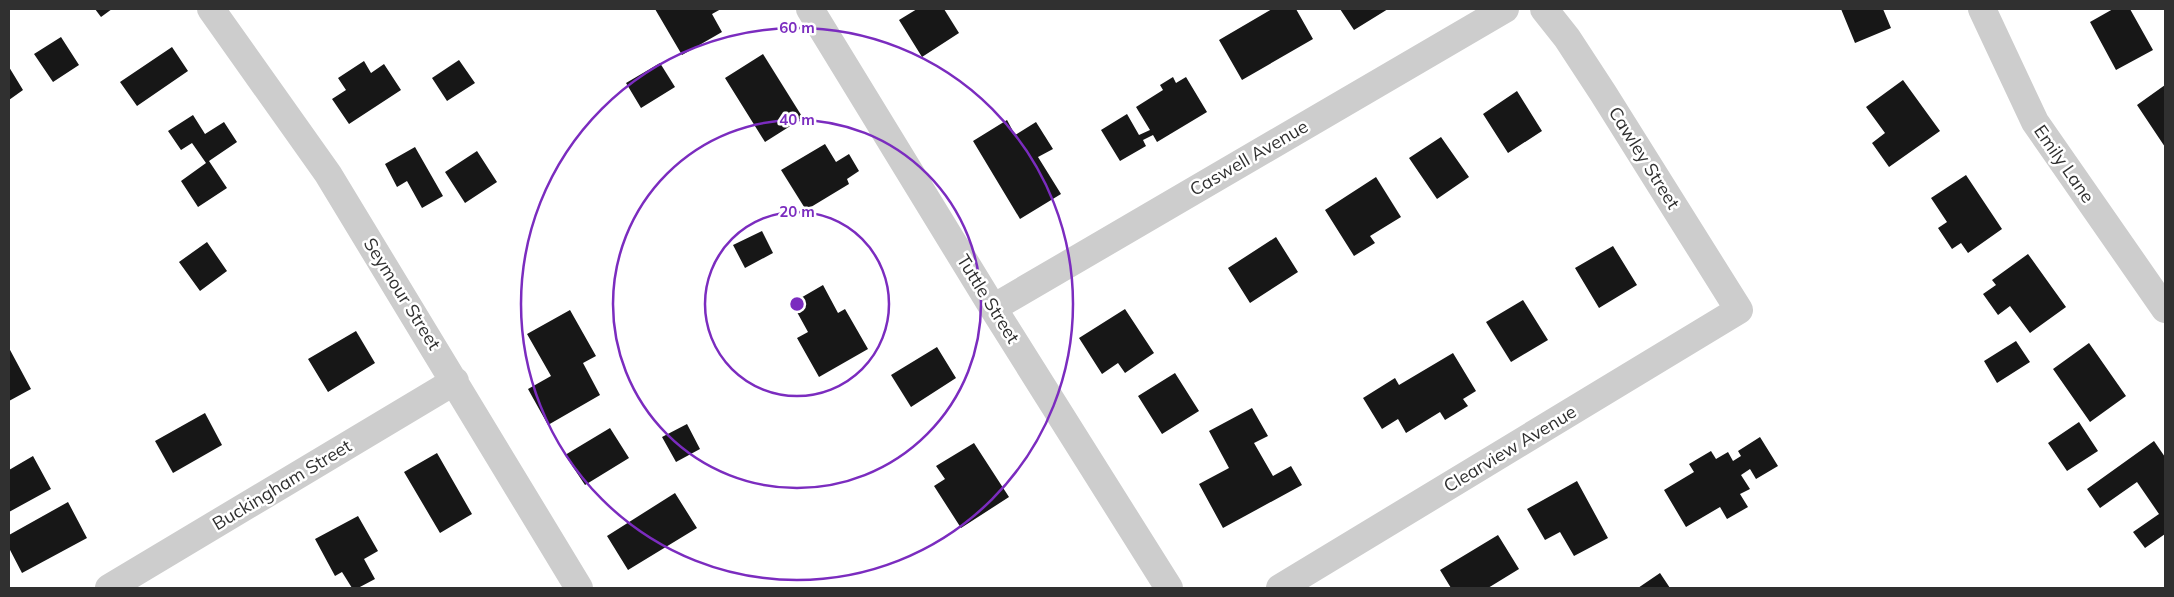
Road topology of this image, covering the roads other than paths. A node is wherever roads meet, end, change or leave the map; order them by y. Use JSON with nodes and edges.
{"nodes":[{"id":1,"x":211,"y":9,"type":"edge"},
{"id":2,"x":810,"y":9,"type":"edge"},
{"id":3,"x":1505,"y":9,"type":"edge"},
{"id":4,"x":1544,"y":9,"type":"edge"},
{"id":5,"x":1982,"y":9,"type":"edge"},
{"id":6,"x":992,"y":308,"type":"junction"},
{"id":7,"x":2165,"y":309,"type":"edge"},
{"id":8,"x":1740,"y":310,"type":"joint"},
{"id":9,"x":455,"y":381,"type":"junction"},
{"id":10,"x":108,"y":588,"type":"edge"},
{"id":11,"x":579,"y":588,"type":"edge"},
{"id":12,"x":1169,"y":588,"type":"edge"},
{"id":13,"x":1280,"y":588,"type":"edge"}],
"edges":[{"from":1,"to":9,"type":"street","name":"Seymour Street"},
{"from":2,"to":6,"type":"street","name":"Tuttle Street"},
{"from":3,"to":6,"type":"street","name":"Caswell Avenue"},
{"from":4,"to":8,"type":"street","name":"Cawley Street"},
{"from":5,"to":7,"type":"street","name":"Emily Lane"},
{"from":6,"to":12,"type":"street","name":"Tuttle Street"},
{"from":8,"to":13,"type":"street","name":"Clearview Avenue"},
{"from":9,"to":10,"type":"street","name":"Buckingham Street"},
{"from":9,"to":11,"type":"street","name":"Seymour Street"}]}
